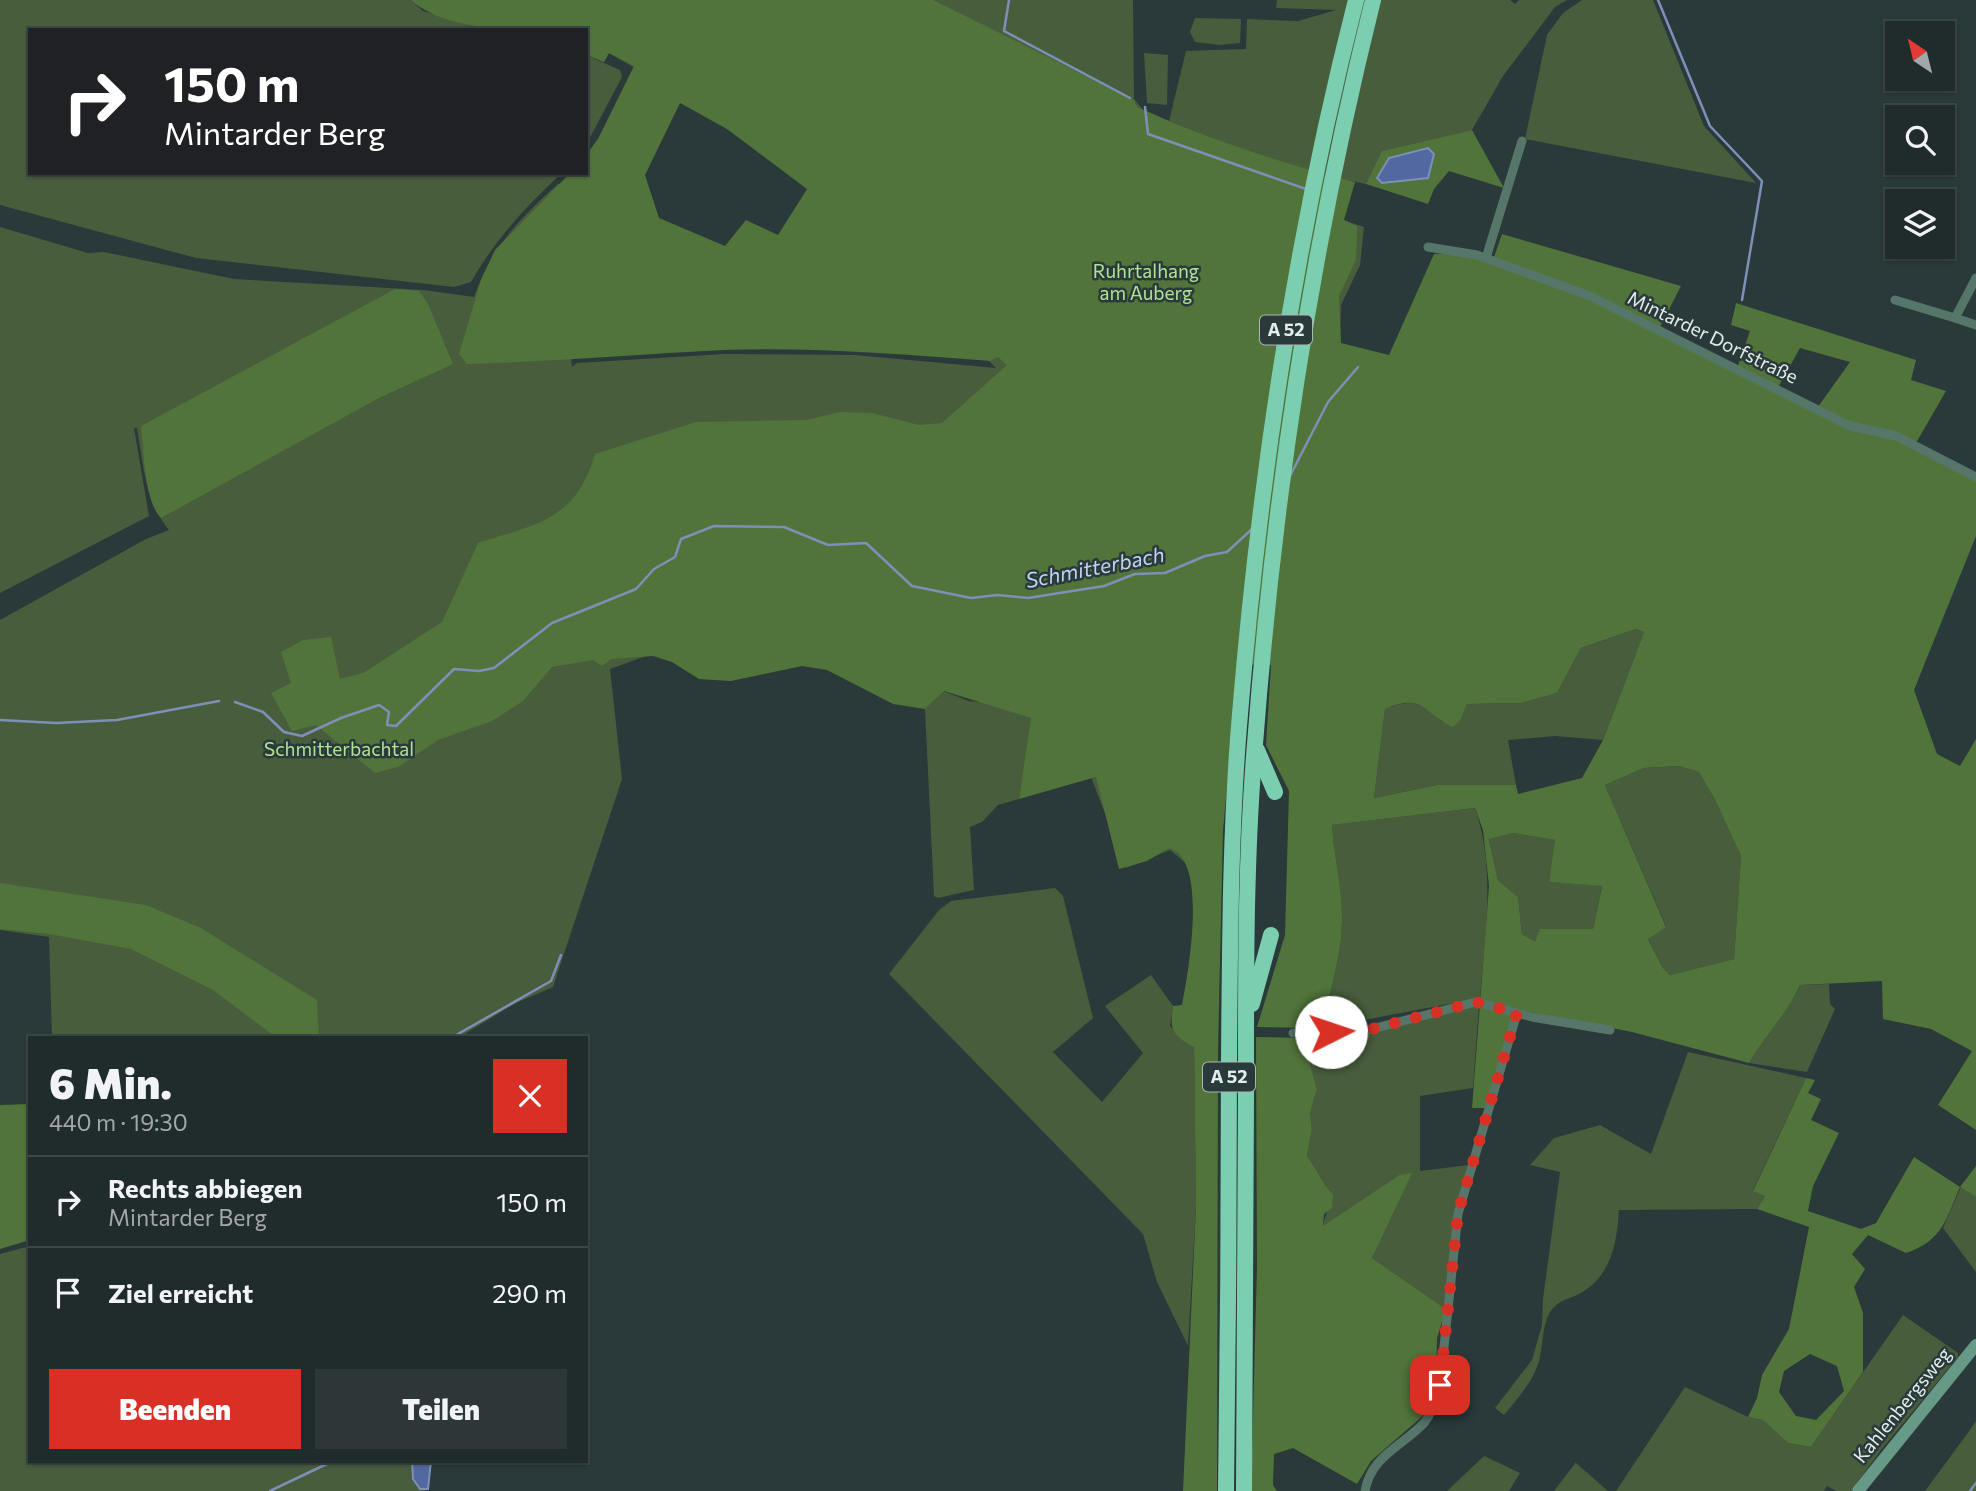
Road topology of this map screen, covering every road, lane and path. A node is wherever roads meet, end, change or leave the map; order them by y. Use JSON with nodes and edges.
{"nodes":[{"id":1,"x":1356,"y":0,"type":"edge"},
{"id":2,"x":1373,"y":0,"type":"edge"},
{"id":3,"x":1522,"y":141,"type":"dead end"},
{"id":4,"x":1428,"y":247,"type":"dead end"},
{"id":5,"x":1486,"y":258,"type":"junction"},
{"id":6,"x":1976,"y":278,"type":"edge"},
{"id":7,"x":1895,"y":300,"type":"dead end"},
{"id":8,"x":1955,"y":318,"type":"junction"},
{"id":9,"x":1976,"y":325,"type":"edge"},
{"id":10,"x":1976,"y":477,"type":"edge"},
{"id":11,"x":1255,"y":744,"type":"junction"},
{"id":12,"x":1275,"y":792,"type":"dead end"},
{"id":13,"x":1271,"y":935,"type":"dead end"},
{"id":14,"x":1517,"y":1013,"type":"junction"},
{"id":15,"x":1246,"y":1027,"type":"junction"},
{"id":16,"x":1610,"y":1030,"type":"dead end"},
{"id":17,"x":1293,"y":1032,"type":"dead end"},
{"id":18,"x":1976,"y":1345,"type":"edge"},
{"id":19,"x":1226,"y":1491,"type":"edge"},
{"id":20,"x":1244,"y":1491,"type":"edge"},
{"id":21,"x":1365,"y":1491,"type":"edge"},
{"id":22,"x":1858,"y":1491,"type":"edge"}],
"edges":[{"from":1,"to":19,"type":"highway","number":"A 52"},
{"from":2,"to":11,"type":"highway","number":"A 52"},
{"from":3,"to":5,"type":"street"},
{"from":4,"to":5,"type":"street","name":"Mintarder Dorfstraße"},
{"from":5,"to":10,"type":"street","name":"Mintarder Dorfstraße"},
{"from":6,"to":8,"type":"street"},
{"from":7,"to":8,"type":"street"},
{"from":8,"to":9,"type":"street"},
{"from":11,"to":12,"type":"highway"},
{"from":11,"to":15,"type":"highway","number":"A 52"},
{"from":13,"to":15,"type":"highway"},
{"from":14,"to":16,"type":"street"},
{"from":14,"to":17,"type":"street"},
{"from":14,"to":21,"type":"street"},
{"from":15,"to":20,"type":"highway","number":"A 52"},
{"from":18,"to":22,"type":"street","name":"Kahlenbergsweg"}]}
